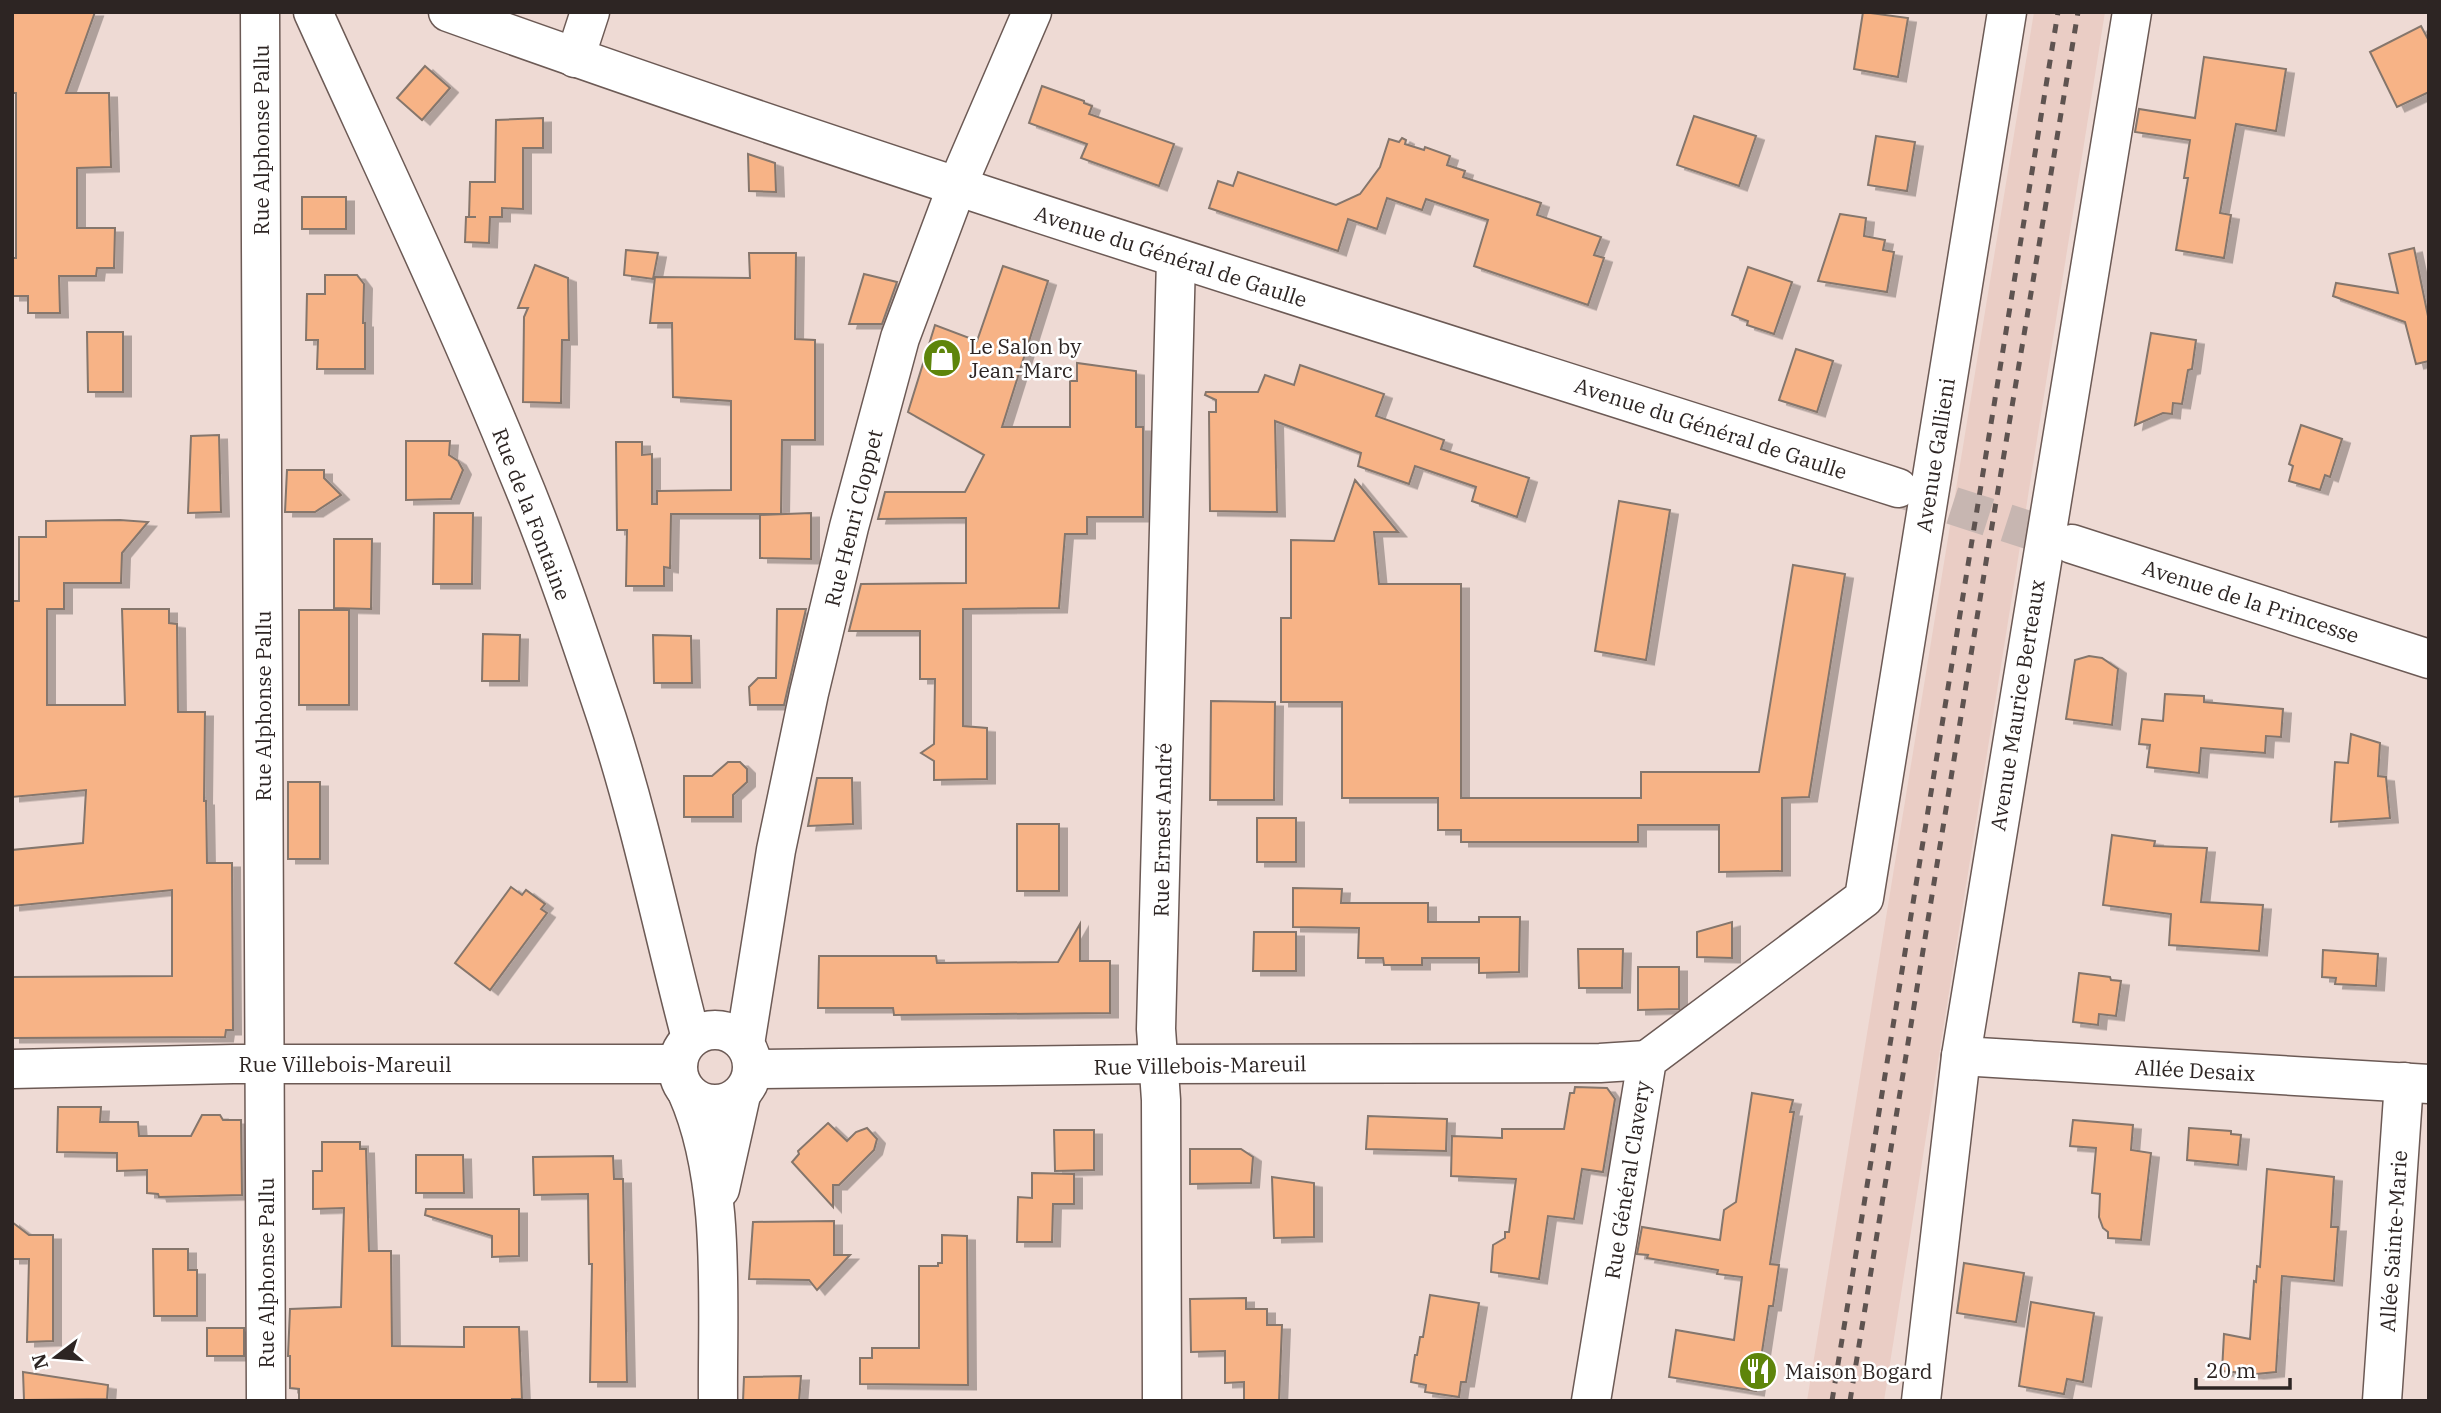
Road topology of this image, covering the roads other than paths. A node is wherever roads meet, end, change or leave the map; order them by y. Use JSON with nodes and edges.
{"nodes":[{"id":1,"x":260,"y":12,"type":"edge"},
{"id":2,"x":313,"y":12,"type":"edge"},
{"id":3,"x":448,"y":12,"type":"edge"},
{"id":4,"x":590,"y":12,"type":"edge"},
{"id":5,"x":1032,"y":12,"type":"edge"},
{"id":6,"x":2007,"y":12,"type":"edge"},
{"id":7,"x":2132,"y":12,"type":"edge"},
{"id":8,"x":575,"y":58,"type":"junction"},
{"id":9,"x":957,"y":186,"type":"junction"},
{"id":10,"x":1176,"y":259,"type":"junction"},
{"id":11,"x":1898,"y":488,"type":"tunnel mouth"},
{"id":12,"x":2072,"y":544,"type":"tunnel mouth"},
{"id":13,"x":2429,"y":659,"type":"edge"},
{"id":14,"x":1864,"y":898,"type":"joint"},
{"id":15,"x":1961,"y":1056,"type":"junction"},
{"id":16,"x":1647,"y":1060,"type":"junction"},
{"id":17,"x":264,"y":1064,"type":"junction"},
{"id":18,"x":1159,"y":1064,"type":"junction"},
{"id":19,"x":686,"y":1065,"type":"junction"},
{"id":20,"x":12,"y":1069,"type":"edge"},
{"id":21,"x":746,"y":1069,"type":"junction"},
{"id":22,"x":2416,"y":1083,"type":"edge"},
{"id":23,"x":716,"y":1208,"type":"junction"},
{"id":24,"x":266,"y":1401,"type":"edge"},
{"id":25,"x":718,"y":1401,"type":"edge"},
{"id":26,"x":1163,"y":1401,"type":"edge"},
{"id":27,"x":1591,"y":1401,"type":"edge"},
{"id":28,"x":1920,"y":1401,"type":"edge"},
{"id":29,"x":2382,"y":1401,"type":"edge"}],
"edges":[{"from":1,"to":17,"type":"street","name":"Rue Alphonse Pallu"},
{"from":2,"to":19,"type":"street","name":"Rue de la Fontaine"},
{"from":3,"to":8,"type":"street","name":"Avenue du Général de Gaulle"},
{"from":4,"to":8,"type":"street"},
{"from":5,"to":9,"type":"street","name":"Rue Henri Cloppet"},
{"from":6,"to":14,"type":"street","name":"Avenue Gallieni"},
{"from":7,"to":15,"type":"street","name":"Avenue Maurice Berteaux"},
{"from":8,"to":9,"type":"street","name":"Avenue du Général de Gaulle"},
{"from":9,"to":10,"type":"street","name":"Avenue du Général de Gaulle"},
{"from":9,"to":21,"type":"street","name":"Rue Henri Cloppet"},
{"from":10,"to":11,"type":"street","name":"Avenue du Général de Gaulle"},
{"from":10,"to":18,"type":"street","name":"Rue Ernest André"},
{"from":12,"to":13,"type":"street","name":"Avenue de la Princesse"},
{"from":14,"to":16,"type":"street","name":"Rue Général Clavery"},
{"from":15,"to":22,"type":"street","name":"Allée Desaix"},
{"from":15,"to":28,"type":"street","name":"Avenue Maurice Berteaux"},
{"from":16,"to":18,"type":"street","name":"Rue Villebois-Mareuil"},
{"from":16,"to":27,"type":"street","name":"Rue Général Clavery"},
{"from":17,"to":19,"type":"street","name":"Rue Villebois-Mareuil"},
{"from":17,"to":20,"type":"street","name":"Rue Villebois-Mareuil"},
{"from":17,"to":24,"type":"street","name":"Rue Alphonse Pallu"},
{"from":18,"to":21,"type":"street","name":"Rue Villebois-Mareuil"},
{"from":18,"to":26,"type":"street","name":"Rue Ernest André"},
{"from":19,"to":21,"type":"street"},
{"from":19,"to":21,"type":"street"},
{"from":19,"to":23,"type":"street","name":"Rue Henri Cloppet"},
{"from":21,"to":23,"type":"street","name":"Rue Henri Cloppet"},
{"from":22,"to":29,"type":"street","name":"Allée Sainte-Marie"},
{"from":23,"to":25,"type":"street","name":"Rue Henri Cloppet"}]}
